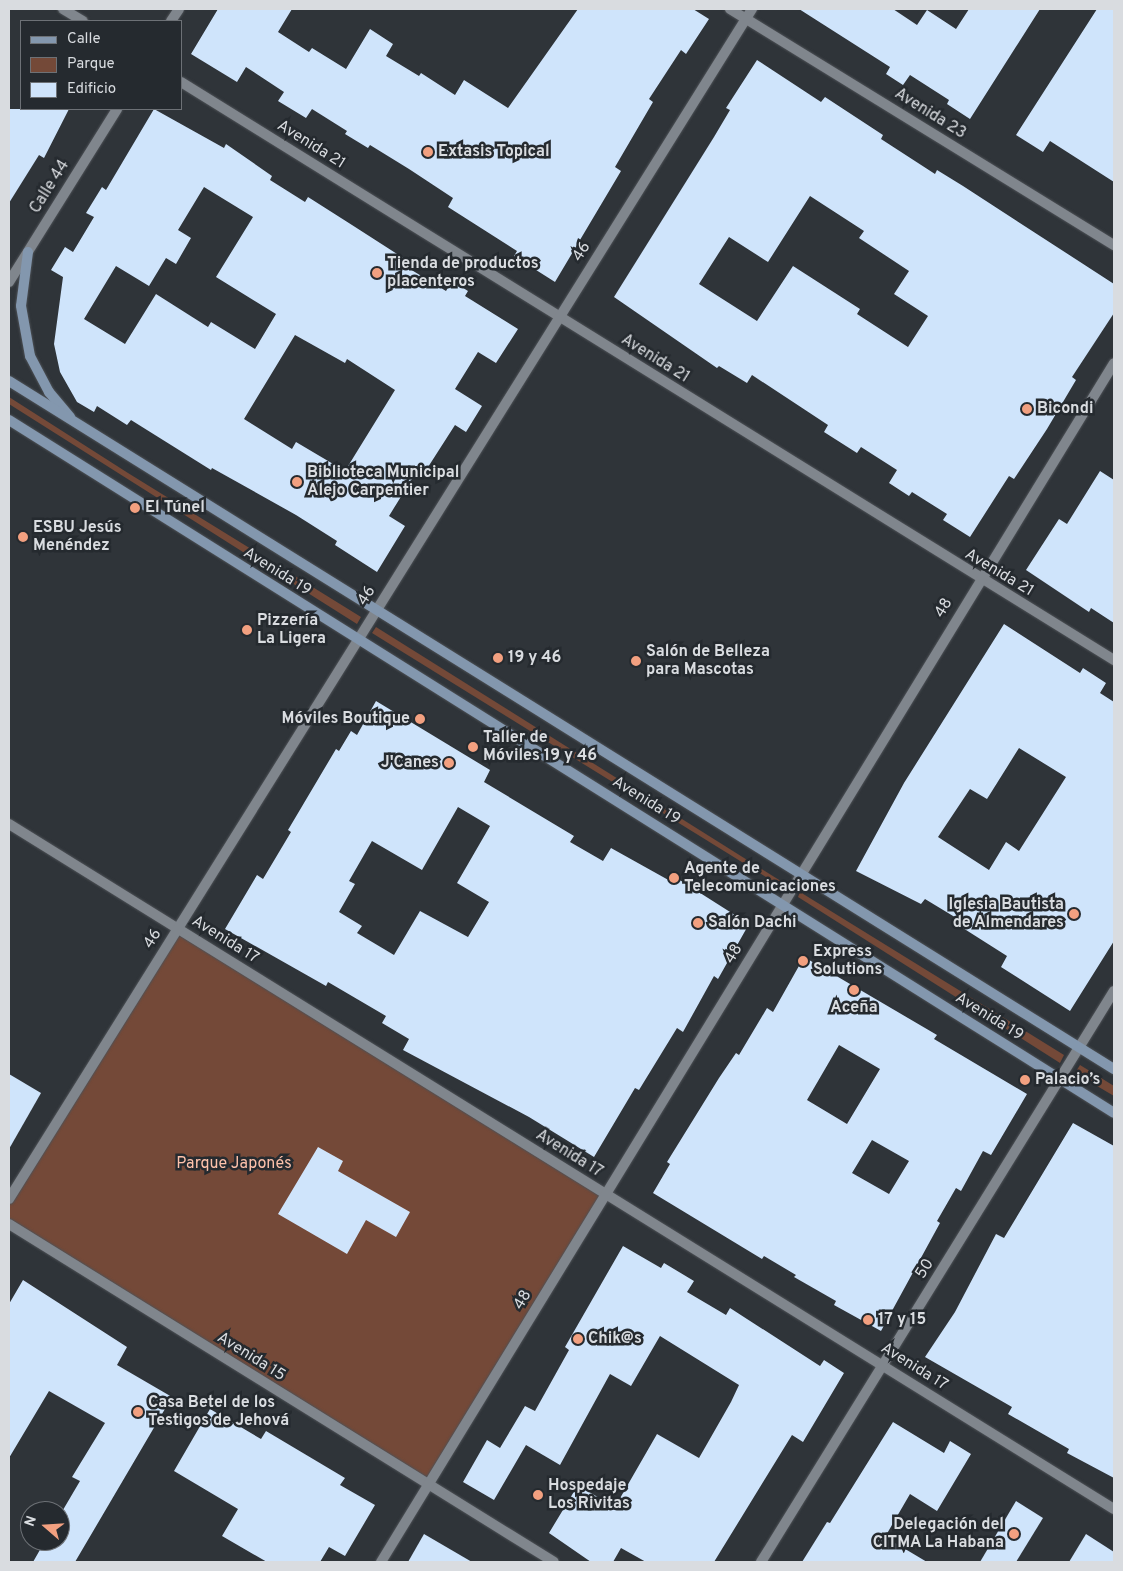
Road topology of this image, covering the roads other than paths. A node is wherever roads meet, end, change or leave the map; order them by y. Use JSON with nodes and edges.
{"nodes":[{"id":1,"x":63,"y":9,"type":"edge"},
{"id":2,"x":179,"y":9,"type":"edge"},
{"id":3,"x":730,"y":9,"type":"edge"},
{"id":4,"x":752,"y":9,"type":"edge"},
{"id":5,"x":746,"y":18,"type":"junction"},
{"id":6,"x":81,"y":20,"type":"edge"},
{"id":7,"x":172,"y":20,"type":"edge"},
{"id":8,"x":182,"y":83,"type":"edge"},
{"id":9,"x":116,"y":110,"type":"edge"},
{"id":10,"x":1114,"y":245,"type":"edge"},
{"id":11,"x":28,"y":252,"type":"junction"},
{"id":12,"x":9,"y":282,"type":"edge"},
{"id":13,"x":559,"y":317,"type":"junction"},
{"id":14,"x":1114,"y":363,"type":"edge"},
{"id":15,"x":9,"y":381,"type":"edge"},
{"id":16,"x":9,"y":420,"type":"edge"},
{"id":17,"x":79,"y":427,"type":"junction"},
{"id":18,"x":979,"y":580,"type":"junction"},
{"id":19,"x":376,"y":610,"type":"junction"},
{"id":20,"x":357,"y":640,"type":"junction"},
{"id":21,"x":1114,"y":660,"type":"edge"},
{"id":22,"x":9,"y":824,"type":"edge"},
{"id":23,"x":799,"y":876,"type":"junction"},
{"id":24,"x":783,"y":904,"type":"junction"},
{"id":25,"x":178,"y":928,"type":"junction"},
{"id":26,"x":1114,"y":991,"type":"edge"},
{"id":27,"x":1079,"y":1048,"type":"junction"},
{"id":28,"x":1114,"y":1070,"type":"edge"},
{"id":29,"x":1060,"y":1079,"type":"junction"},
{"id":30,"x":1114,"y":1113,"type":"edge"},
{"id":31,"x":606,"y":1194,"type":"junction"},
{"id":32,"x":9,"y":1199,"type":"edge"},
{"id":33,"x":9,"y":1224,"type":"edge"},
{"id":34,"x":883,"y":1366,"type":"junction"},
{"id":35,"x":428,"y":1484,"type":"junction"},
{"id":36,"x":1114,"y":1509,"type":"edge"},
{"id":37,"x":381,"y":1562,"type":"edge"},
{"id":38,"x":554,"y":1562,"type":"edge"},
{"id":39,"x":761,"y":1562,"type":"edge"}],
"edges":[{"from":1,"to":6,"type":"street"},
{"from":2,"to":7,"type":"street"},
{"from":3,"to":5,"type":"street","name":"Avenida 23"},
{"from":4,"to":5,"type":"street","name":"46"},
{"from":5,"to":10,"type":"street","name":"Avenida 23"},
{"from":5,"to":13,"type":"street","name":"46"},
{"from":8,"to":13,"type":"street","name":"Avenida 21"},
{"from":9,"to":11,"type":"street","name":"Calle 44"},
{"from":11,"to":12,"type":"street","name":"Calle 44"},
{"from":11,"to":17,"type":"main road"},
{"from":13,"to":18,"type":"street","name":"Avenida 21"},
{"from":13,"to":19,"type":"street","name":"46"},
{"from":14,"to":18,"type":"street","name":"48"},
{"from":15,"to":17,"type":"main road","name":"Avenida 19"},
{"from":16,"to":20,"type":"main road","name":"Avenida 19"},
{"from":17,"to":19,"type":"main road","name":"Avenida 19"},
{"from":18,"to":21,"type":"street","name":"Avenida 21"},
{"from":18,"to":23,"type":"street","name":"48"},
{"from":19,"to":20,"type":"street","name":"46"},
{"from":19,"to":23,"type":"main road","name":"Avenida 19"},
{"from":20,"to":24,"type":"main road","name":"Avenida 19"},
{"from":20,"to":25,"type":"street","name":"46"},
{"from":22,"to":25,"type":"street","name":"Avenida 17"},
{"from":23,"to":24,"type":"street","name":"48"},
{"from":23,"to":27,"type":"main road","name":"Avenida 19"},
{"from":24,"to":29,"type":"main road","name":"Avenida 19"},
{"from":24,"to":31,"type":"street","name":"48"},
{"from":25,"to":31,"type":"street","name":"Avenida 17"},
{"from":25,"to":32,"type":"street","name":"46"},
{"from":26,"to":27,"type":"street","name":"50"},
{"from":27,"to":28,"type":"main road","name":"Avenida 19"},
{"from":27,"to":29,"type":"street","name":"50"},
{"from":29,"to":30,"type":"main road","name":"Avenida 19"},
{"from":29,"to":34,"type":"street","name":"50"},
{"from":31,"to":34,"type":"street","name":"Avenida 17"},
{"from":31,"to":35,"type":"street","name":"48"},
{"from":33,"to":35,"type":"street","name":"Avenida 15"},
{"from":34,"to":36,"type":"street","name":"Avenida 17"},
{"from":34,"to":39,"type":"street","name":"50"},
{"from":35,"to":37,"type":"street","name":"48"},
{"from":35,"to":38,"type":"street","name":"Avenida 15"}]}
